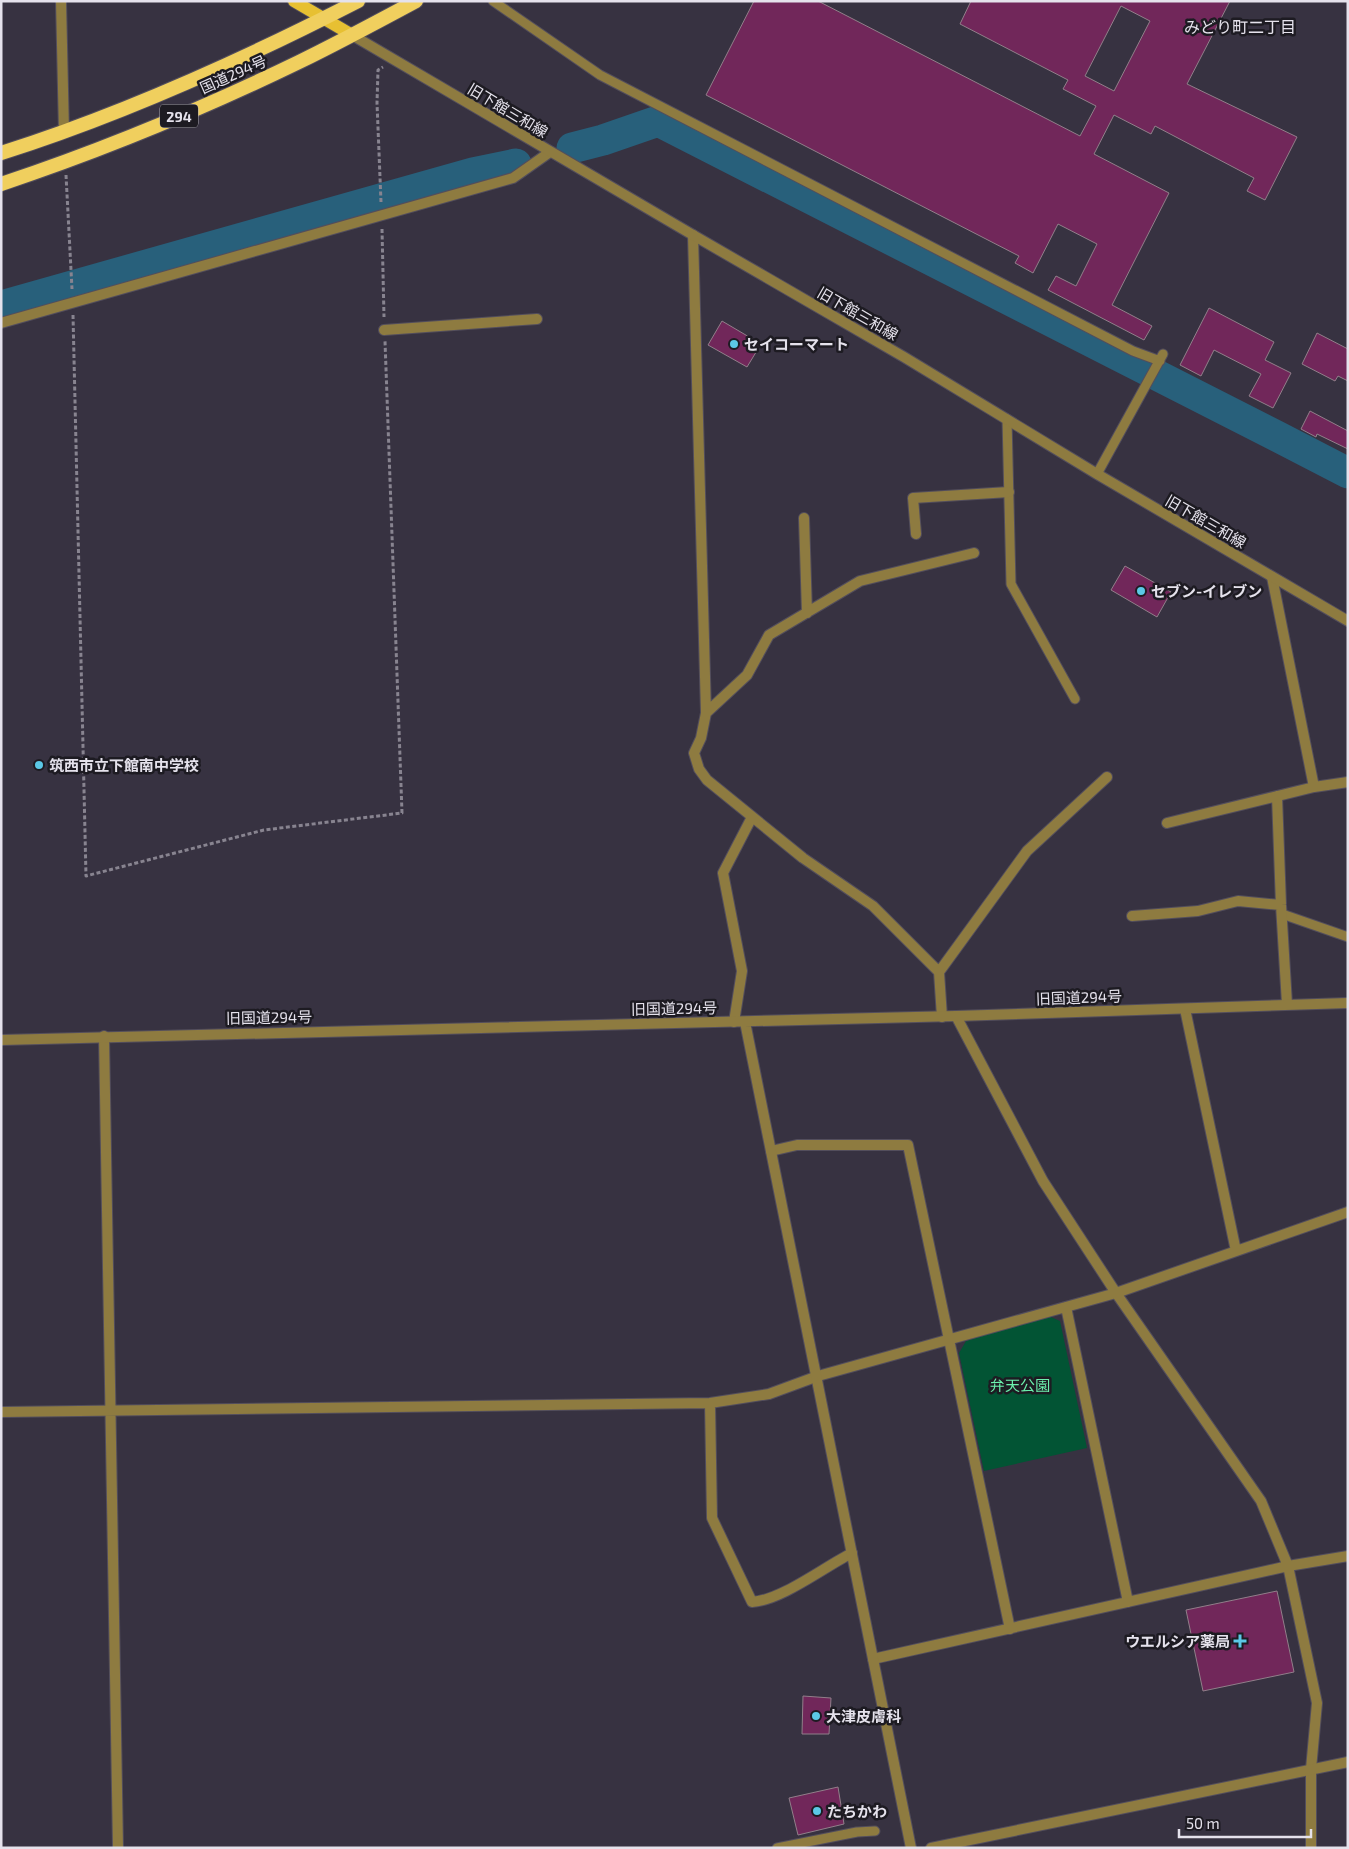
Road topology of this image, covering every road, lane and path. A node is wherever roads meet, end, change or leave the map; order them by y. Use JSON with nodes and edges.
{"nodes":[{"id":1,"x":60,"y":1,"type":"edge"},
{"id":2,"x":294,"y":1,"type":"edge"},
{"id":3,"x":358,"y":1,"type":"edge"},
{"id":4,"x":416,"y":1,"type":"edge"},
{"id":5,"x":494,"y":1,"type":"edge"},
{"id":6,"x":323,"y":19,"type":"junction"},
{"id":7,"x":352,"y":35,"type":"junction"},
{"id":8,"x":397,"y":61,"type":"junction"},
{"id":9,"x":64,"y":134,"type":"junction"},
{"id":10,"x":550,"y":152,"type":"junction"},
{"id":11,"x":1,"y":154,"type":"edge"},
{"id":12,"x":66,"y":162,"type":"junction"},
{"id":13,"x":1,"y":184,"type":"edge"},
{"id":14,"x":381,"y":215,"type":"junction"},
{"id":15,"x":693,"y":235,"type":"junction"},
{"id":16,"x":72,"y":303,"type":"junction"},
{"id":17,"x":536,"y":319,"type":"dead end"},
{"id":18,"x":1,"y":323,"type":"edge"},
{"id":19,"x":384,"y":330,"type":"junction"},
{"id":20,"x":1007,"y":419,"type":"junction"},
{"id":21,"x":1097,"y":474,"type":"junction"},
{"id":22,"x":1009,"y":492,"type":"junction"},
{"id":23,"x":804,"y":518,"type":"dead end"},
{"id":24,"x":916,"y":534,"type":"dead end"},
{"id":25,"x":974,"y":553,"type":"dead end"},
{"id":26,"x":1272,"y":577,"type":"junction"},
{"id":27,"x":807,"y":613,"type":"junction"},
{"id":28,"x":1348,"y":621,"type":"edge"},
{"id":29,"x":1075,"y":699,"type":"dead end"},
{"id":30,"x":706,"y":713,"type":"junction"},
{"id":31,"x":1107,"y":777,"type":"dead end"},
{"id":32,"x":1348,"y":782,"type":"edge"},
{"id":33,"x":1314,"y":786,"type":"junction"},
{"id":34,"x":1277,"y":796,"type":"junction"},
{"id":35,"x":752,"y":817,"type":"junction"},
{"id":36,"x":1167,"y":823,"type":"dead end"},
{"id":37,"x":1281,"y":910,"type":"junction"},
{"id":38,"x":1132,"y":916,"type":"dead end"},
{"id":39,"x":1348,"y":937,"type":"edge"},
{"id":40,"x":939,"y":972,"type":"junction"},
{"id":41,"x":1348,"y":1003,"type":"edge"},
{"id":42,"x":1287,"y":1004,"type":"junction"},
{"id":43,"x":1185,"y":1009,"type":"junction"},
{"id":44,"x":956,"y":1016,"type":"junction"},
{"id":45,"x":942,"y":1017,"type":"junction"},
{"id":46,"x":740,"y":1022,"type":"junction"},
{"id":47,"x":104,"y":1036,"type":"junction"},
{"id":48,"x":1,"y":1040,"type":"edge"},
{"id":49,"x":771,"y":1151,"type":"junction"},
{"id":50,"x":1348,"y":1212,"type":"edge"},
{"id":51,"x":1236,"y":1251,"type":"junction"},
{"id":52,"x":1116,"y":1293,"type":"junction"},
{"id":53,"x":1066,"y":1307,"type":"junction"},
{"id":54,"x":950,"y":1340,"type":"junction"},
{"id":55,"x":818,"y":1376,"type":"junction"},
{"id":56,"x":710,"y":1403,"type":"junction"},
{"id":57,"x":111,"y":1410,"type":"junction"},
{"id":58,"x":1,"y":1412,"type":"edge"},
{"id":59,"x":852,"y":1553,"type":"junction"},
{"id":60,"x":1348,"y":1556,"type":"edge"},
{"id":61,"x":1288,"y":1566,"type":"junction"},
{"id":62,"x":1128,"y":1602,"type":"junction"},
{"id":63,"x":1010,"y":1628,"type":"junction"},
{"id":64,"x":873,"y":1659,"type":"junction"},
{"id":65,"x":1348,"y":1762,"type":"edge"},
{"id":66,"x":1311,"y":1769,"type":"junction"},
{"id":67,"x":875,"y":1831,"type":"dead end"},
{"id":68,"x":118,"y":1848,"type":"edge"},
{"id":69,"x":777,"y":1848,"type":"edge"},
{"id":70,"x":911,"y":1848,"type":"edge"},
{"id":71,"x":931,"y":1848,"type":"edge"},
{"id":72,"x":1311,"y":1848,"type":"edge"}],
"edges":[{"from":1,"to":9,"type":"street"},
{"from":2,"to":6,"type":"main road"},
{"from":3,"to":6,"type":"highway","name":"国道294号","number":"294"},
{"from":4,"to":7,"type":"highway","name":"国道294号","number":"294"},
{"from":5,"to":21,"type":"lane"},
{"from":6,"to":7,"type":"main road"},
{"from":6,"to":9,"type":"highway","name":"国道294号","number":"294"},
{"from":7,"to":8,"type":"street","name":"旧下館三和線"},
{"from":7,"to":12,"type":"highway","name":"国道294号","number":"294"},
{"from":8,"to":10,"type":"street","name":"旧下館三和線"},
{"from":8,"to":14,"type":"path"},
{"from":9,"to":11,"type":"highway","name":"国道294号","number":"294"},
{"from":10,"to":14,"type":"street"},
{"from":10,"to":15,"type":"street","name":"旧下館三和線"},
{"from":12,"to":13,"type":"highway","name":"国道294号","number":"294"},
{"from":12,"to":16,"type":"path"},
{"from":14,"to":16,"type":"street"},
{"from":14,"to":19,"type":"path"},
{"from":15,"to":20,"type":"street","name":"旧下館三和線"},
{"from":15,"to":30,"type":"street"},
{"from":16,"to":18,"type":"street"},
{"from":16,"to":19,"type":"path"},
{"from":17,"to":19,"type":"street"},
{"from":20,"to":21,"type":"street","name":"旧下館三和線"},
{"from":20,"to":22,"type":"lane"},
{"from":21,"to":26,"type":"street","name":"旧下館三和線"},
{"from":22,"to":24,"type":"street"},
{"from":22,"to":29,"type":"lane"},
{"from":23,"to":27,"type":"street"},
{"from":25,"to":27,"type":"street"},
{"from":26,"to":28,"type":"street","name":"旧下館三和線"},
{"from":26,"to":33,"type":"street"},
{"from":27,"to":30,"type":"street"},
{"from":30,"to":35,"type":"street"},
{"from":31,"to":40,"type":"street"},
{"from":32,"to":33,"type":"street"},
{"from":33,"to":34,"type":"street"},
{"from":34,"to":36,"type":"street"},
{"from":34,"to":37,"type":"street"},
{"from":35,"to":40,"type":"street"},
{"from":35,"to":46,"type":"street"},
{"from":37,"to":38,"type":"street"},
{"from":37,"to":39,"type":"lane"},
{"from":37,"to":42,"type":"street"},
{"from":40,"to":45,"type":"street"},
{"from":41,"to":42,"type":"street","name":"旧国道294号"},
{"from":42,"to":43,"type":"street","name":"旧国道294号"},
{"from":43,"to":44,"type":"street","name":"旧国道294号"},
{"from":43,"to":51,"type":"street"},
{"from":44,"to":45,"type":"street","name":"旧国道294号"},
{"from":44,"to":52,"type":"street"},
{"from":45,"to":46,"type":"street","name":"旧国道294号"},
{"from":46,"to":47,"type":"street","name":"旧国道294号"},
{"from":46,"to":49,"type":"street"},
{"from":47,"to":48,"type":"street","name":"旧国道294号"},
{"from":47,"to":57,"type":"street"},
{"from":49,"to":54,"type":"street"},
{"from":49,"to":55,"type":"street"},
{"from":50,"to":51,"type":"street"},
{"from":51,"to":52,"type":"street"},
{"from":52,"to":53,"type":"street"},
{"from":52,"to":61,"type":"street"},
{"from":53,"to":54,"type":"street"},
{"from":53,"to":62,"type":"street"},
{"from":54,"to":55,"type":"street"},
{"from":54,"to":63,"type":"street"},
{"from":55,"to":56,"type":"street"},
{"from":55,"to":59,"type":"street"},
{"from":56,"to":57,"type":"street"},
{"from":56,"to":59,"type":"street"},
{"from":57,"to":58,"type":"street"},
{"from":57,"to":68,"type":"street"},
{"from":59,"to":64,"type":"street"},
{"from":60,"to":61,"type":"street"},
{"from":61,"to":62,"type":"street"},
{"from":61,"to":66,"type":"street"},
{"from":62,"to":63,"type":"street"},
{"from":63,"to":64,"type":"street"},
{"from":64,"to":70,"type":"street"},
{"from":65,"to":66,"type":"street"},
{"from":66,"to":71,"type":"street"},
{"from":66,"to":72,"type":"street"},
{"from":67,"to":69,"type":"lane"}]}
